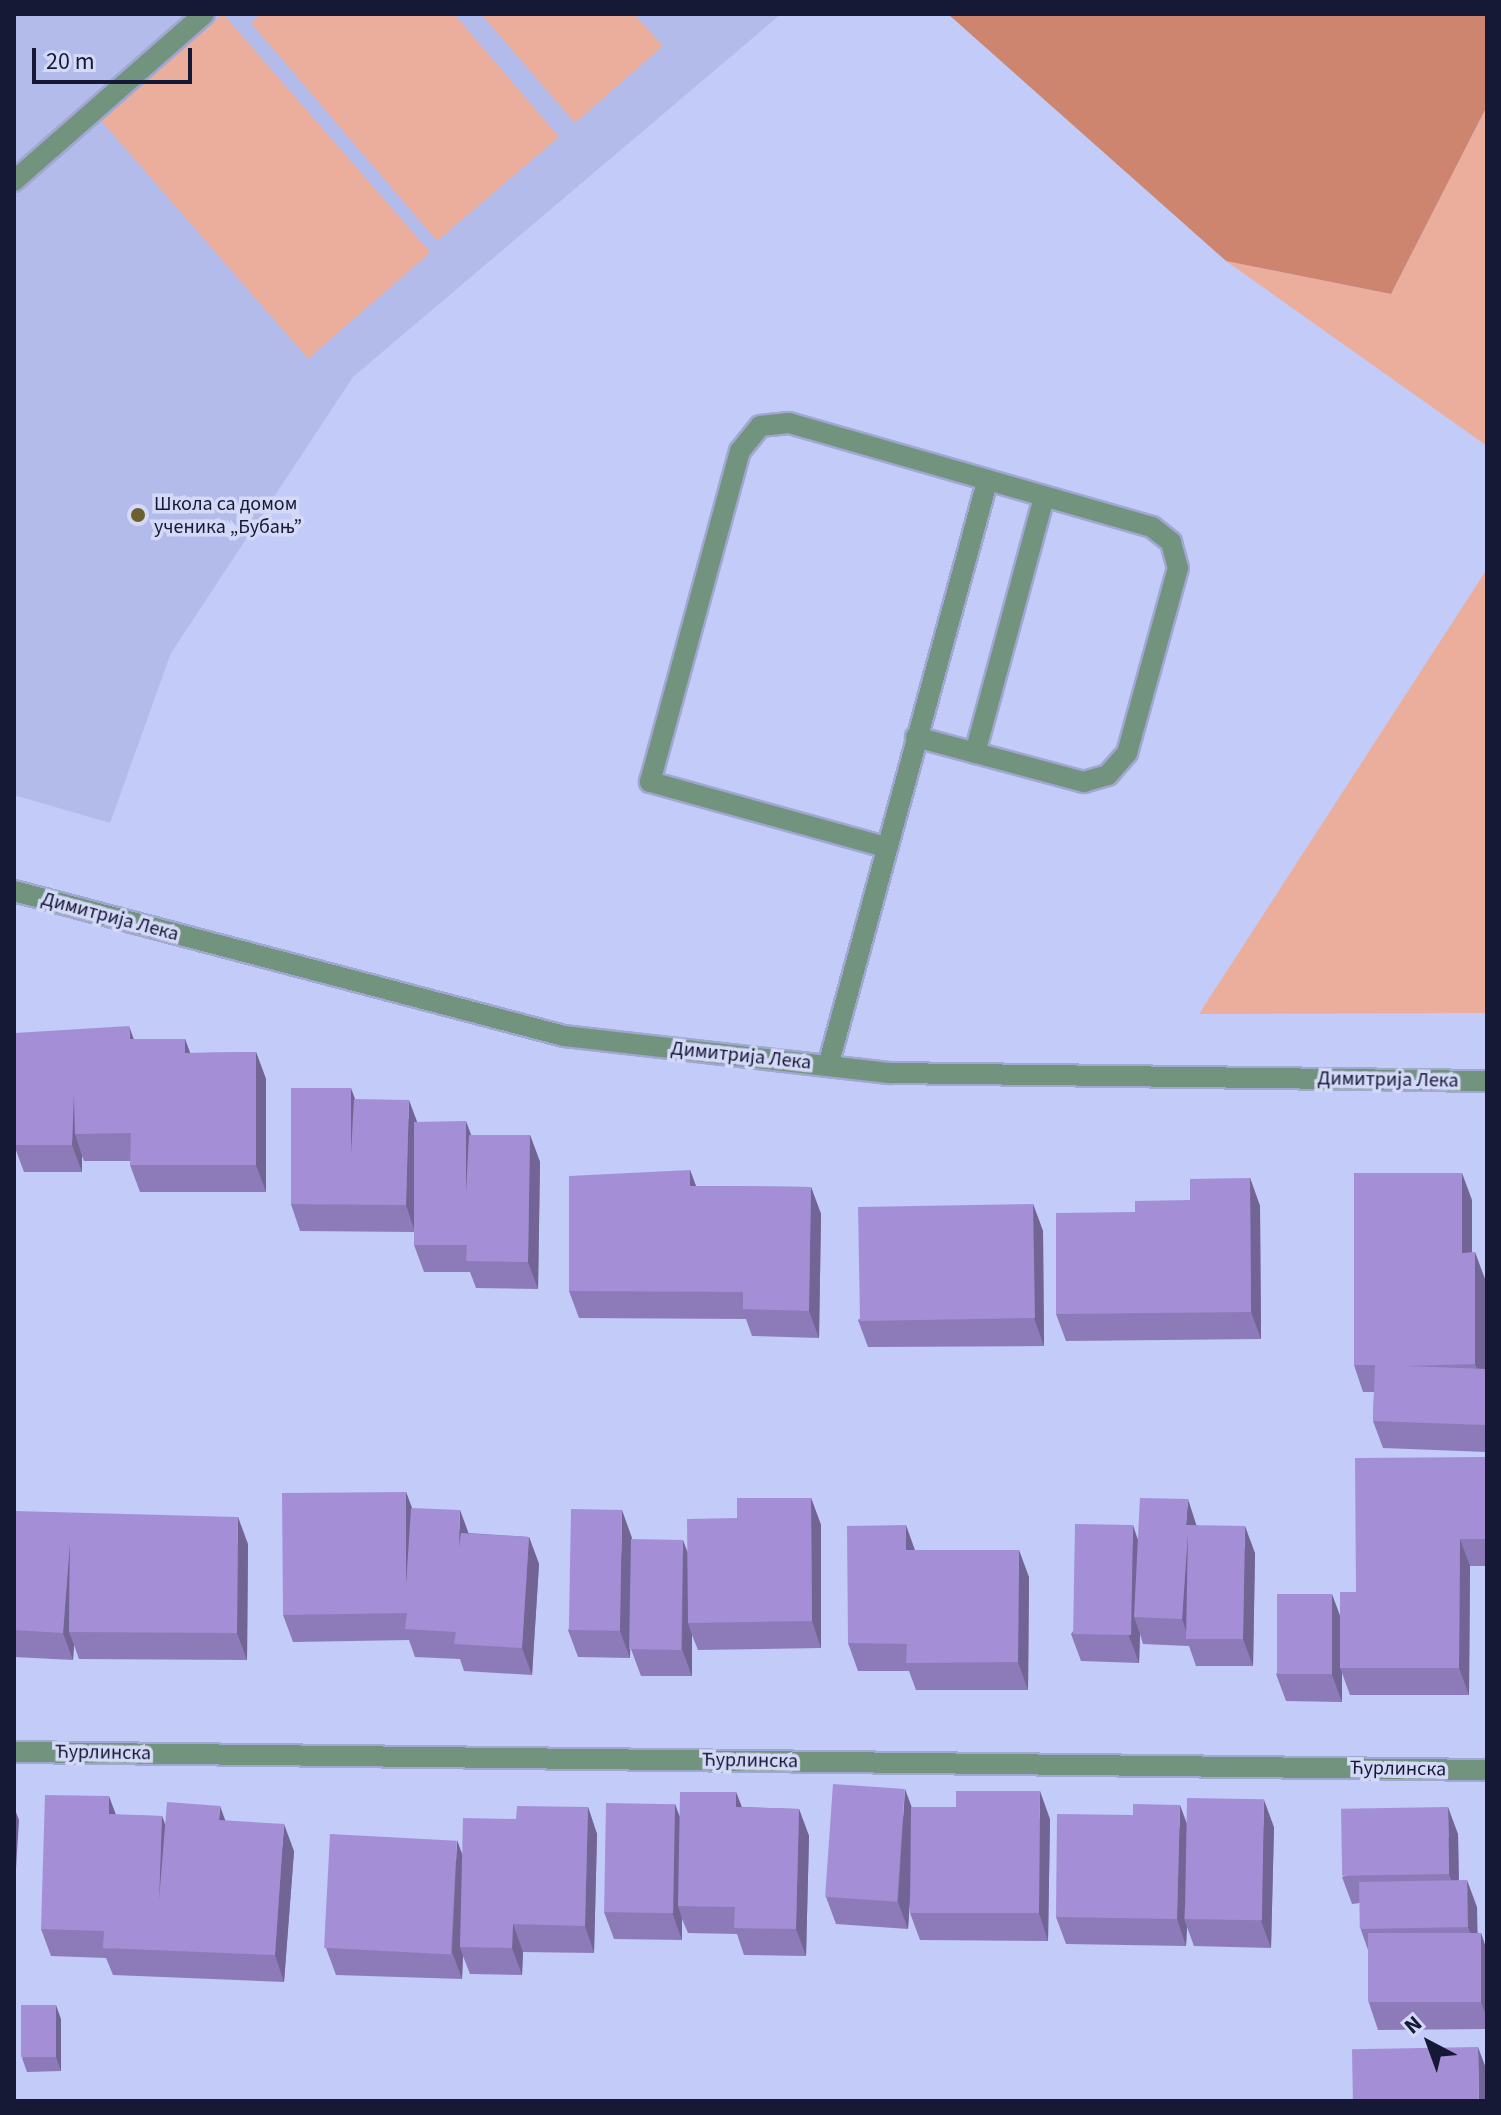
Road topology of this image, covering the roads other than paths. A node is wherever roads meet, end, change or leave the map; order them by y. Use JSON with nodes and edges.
{"nodes":[{"id":1,"x":204,"y":14,"type":"edge"},
{"id":2,"x":14,"y":181,"type":"edge"},
{"id":3,"x":987,"y":482,"type":"junction"},
{"id":4,"x":1044,"y":497,"type":"junction"},
{"id":5,"x":916,"y":737,"type":"junction"},
{"id":6,"x":975,"y":753,"type":"junction"},
{"id":7,"x":885,"y":847,"type":"junction"},
{"id":8,"x":14,"y":891,"type":"edge"},
{"id":9,"x":828,"y":1066,"type":"junction"},
{"id":10,"x":1487,"y":1081,"type":"edge"},
{"id":11,"x":14,"y":1752,"type":"edge"},
{"id":12,"x":1487,"y":1770,"type":"edge"}],
"edges":[{"from":1,"to":2,"type":"street"},
{"from":3,"to":4,"type":"street"},
{"from":3,"to":5,"type":"street"},
{"from":3,"to":7,"type":"street"},
{"from":4,"to":6,"type":"street"},
{"from":4,"to":6,"type":"street"},
{"from":5,"to":6,"type":"street"},
{"from":5,"to":7,"type":"street"},
{"from":7,"to":9,"type":"street"},
{"from":8,"to":9,"type":"street","name":"Димитрија Лека"},
{"from":9,"to":10,"type":"street","name":"Димитрија Лека"},
{"from":11,"to":12,"type":"street","name":"Ћурлинска"}]}
